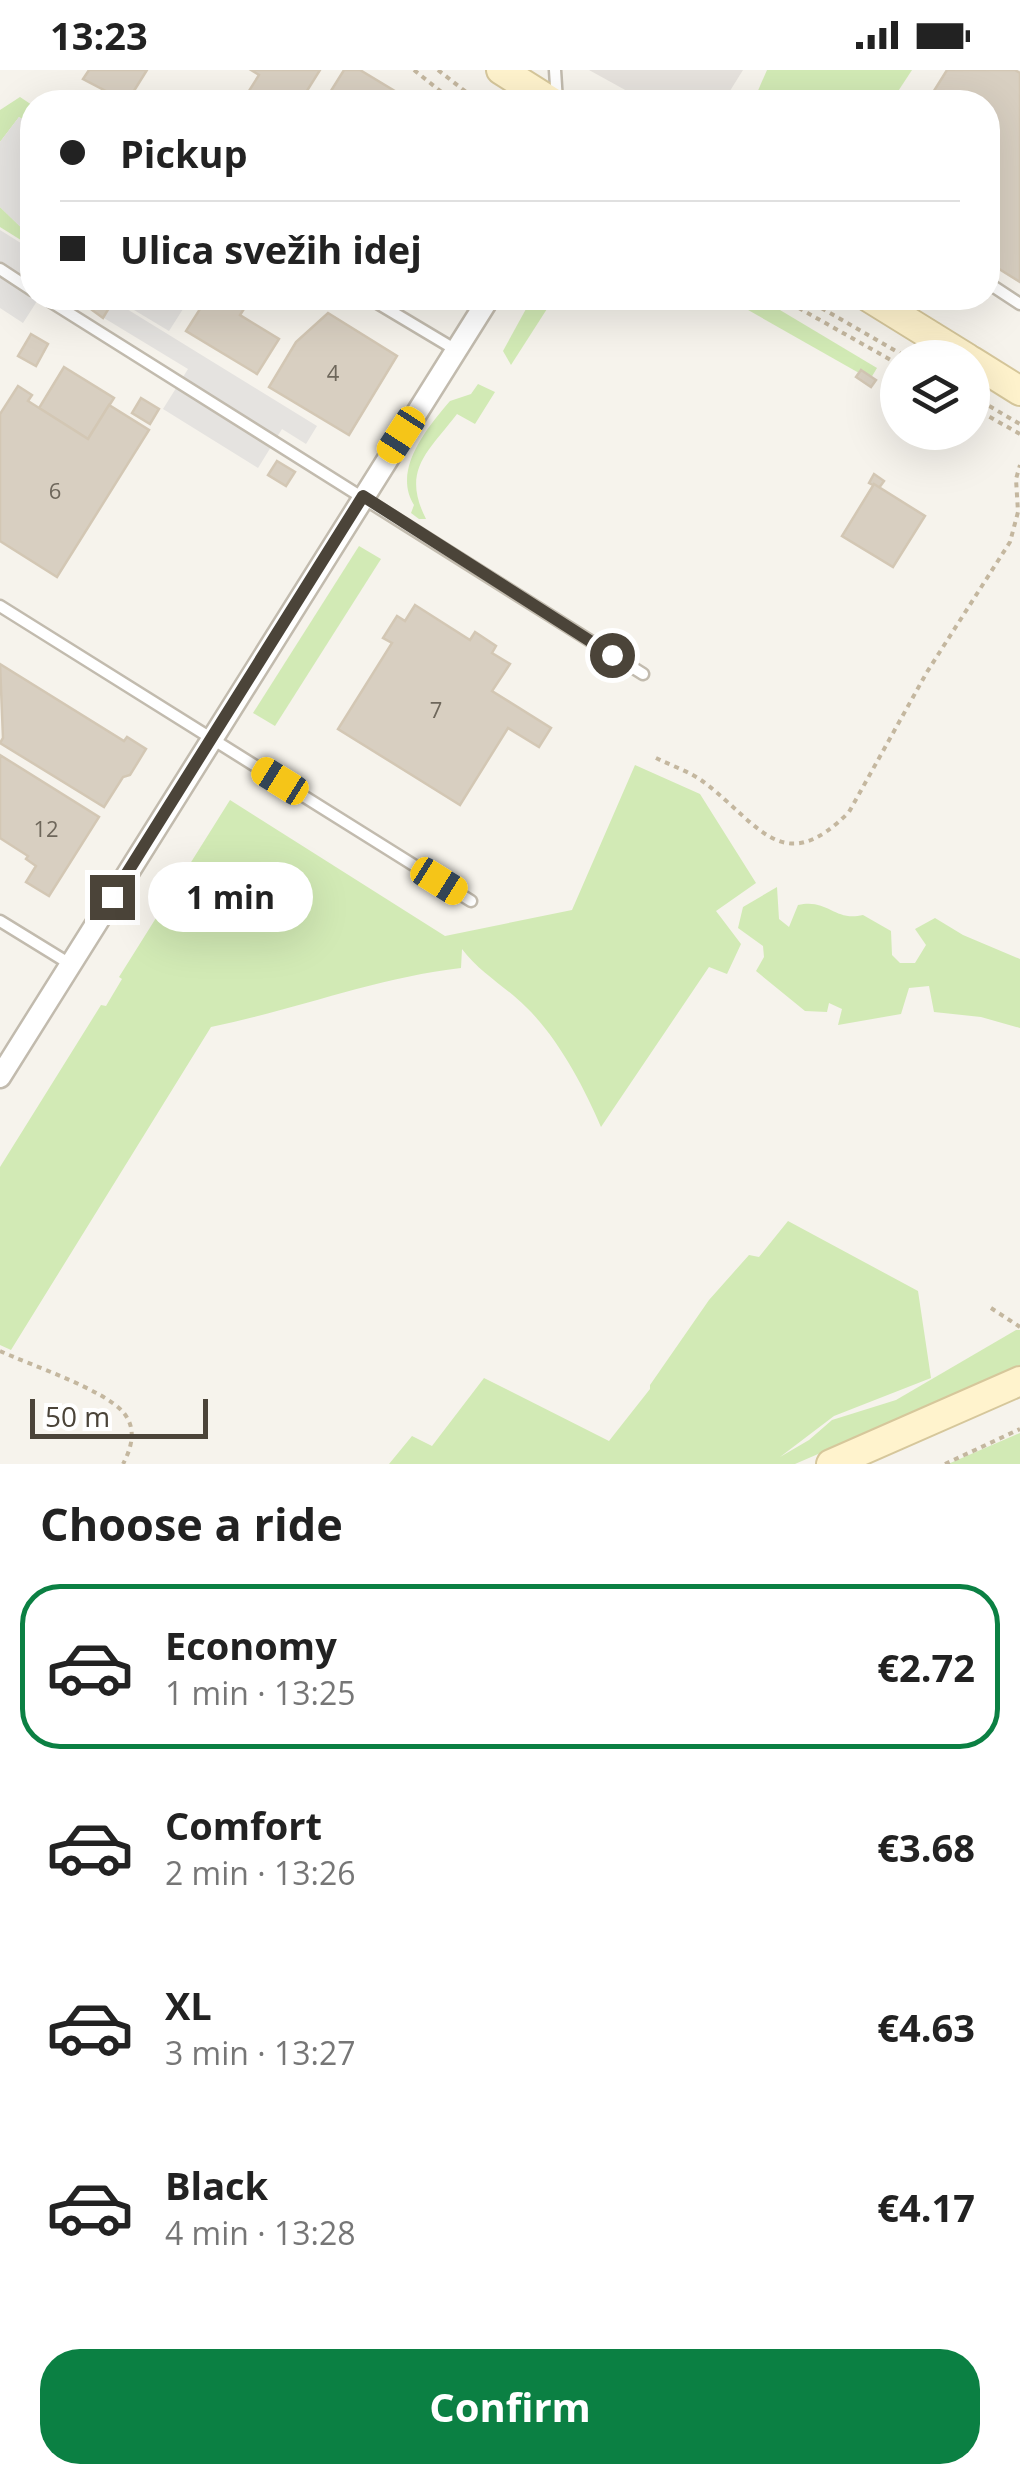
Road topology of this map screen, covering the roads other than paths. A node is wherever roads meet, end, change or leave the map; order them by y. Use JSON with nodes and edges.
{"nodes":[{"id":1,"x":501,"y":70,"type":"edge"},
{"id":2,"x":535,"y":90,"type":"edge"},
{"id":3,"x":64,"y":310,"type":"edge"},
{"id":4,"x":389,"y":310,"type":"edge"},
{"id":5,"x":481,"y":310,"type":"edge"},
{"id":6,"x":890,"y":310,"type":"edge"},
{"id":7,"x":939,"y":340,"type":"edge"},
{"id":8,"x":456,"y":350,"type":"junction"},
{"id":9,"x":990,"y":372,"type":"edge"},
{"id":10,"x":1020,"y":391,"type":"edge"},
{"id":11,"x":363,"y":496,"type":"junction"},
{"id":12,"x":0,"y":606,"type":"edge"},
{"id":13,"x":643,"y":674,"type":"dead end"},
{"id":14,"x":212,"y":738,"type":"junction"},
{"id":15,"x":471,"y":901,"type":"dead end"},
{"id":16,"x":0,"y":922,"type":"edge"},
{"id":17,"x":70,"y":964,"type":"junction"},
{"id":18,"x":0,"y":1077,"type":"edge"},
{"id":19,"x":1020,"y":1382,"type":"edge"},
{"id":20,"x":832,"y":1464,"type":"edge"}],
"edges":[{"from":1,"to":2,"type":"street"},
{"from":3,"to":11,"type":"lane"},
{"from":4,"to":8,"type":"lane"},
{"from":5,"to":8,"type":"street"},
{"from":6,"to":7,"type":"street"},
{"from":8,"to":11,"type":"street"},
{"from":9,"to":10,"type":"street"},
{"from":11,"to":13,"type":"lane"},
{"from":11,"to":14,"type":"street"},
{"from":12,"to":14,"type":"lane"},
{"from":14,"to":15,"type":"lane"},
{"from":14,"to":17,"type":"street"},
{"from":16,"to":17,"type":"lane"},
{"from":17,"to":18,"type":"street"},
{"from":19,"to":20,"type":"street"}]}
